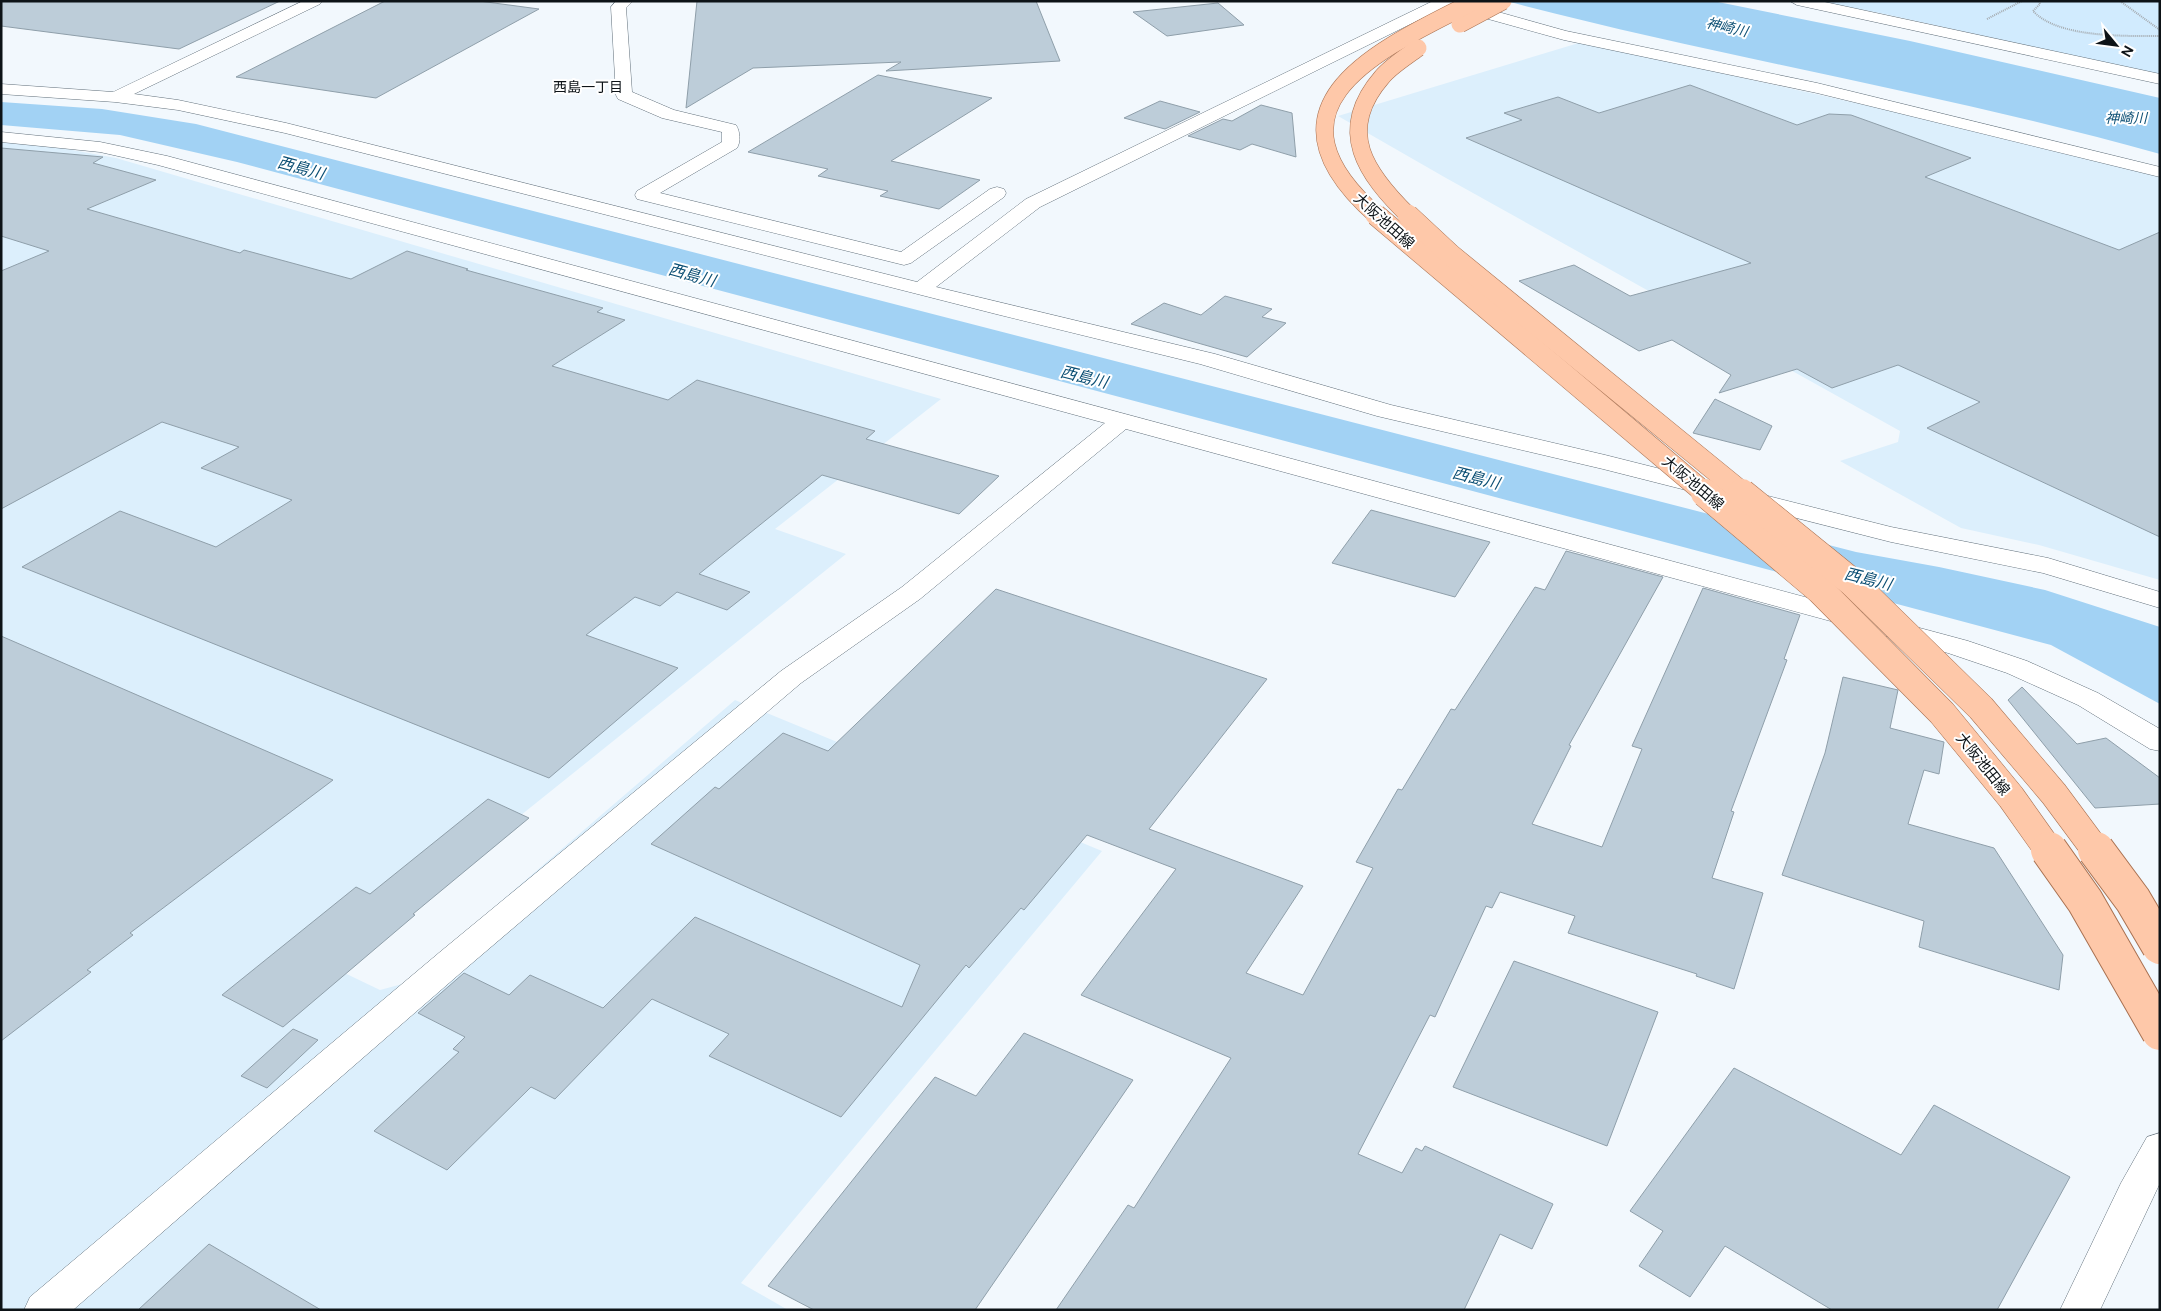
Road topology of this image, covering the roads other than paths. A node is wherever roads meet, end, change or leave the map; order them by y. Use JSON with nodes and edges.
{"nodes":[{"id":1,"x":315,"y":1,"type":"edge"},
{"id":2,"x":626,"y":1,"type":"edge"},
{"id":3,"x":1443,"y":1,"type":"edge"},
{"id":4,"x":1475,"y":1,"type":"edge"},
{"id":5,"x":1503,"y":1,"type":"edge"},
{"id":6,"x":1798,"y":1,"type":"edge"},
{"id":7,"x":2160,"y":79,"type":"edge"},
{"id":8,"x":1,"y":89,"type":"edge"},
{"id":9,"x":115,"y":97,"type":"junction"},
{"id":10,"x":1,"y":137,"type":"edge"},
{"id":11,"x":2160,"y":172,"type":"edge"},
{"id":12,"x":997,"y":193,"type":"dead end"},
{"id":13,"x":938,"y":235,"type":"junction"},
{"id":14,"x":978,"y":245,"type":"junction"},
{"id":15,"x":921,"y":288,"type":"junction"},
{"id":16,"x":1122,"y":420,"type":"junction"},
{"id":17,"x":2160,"y":600,"type":"edge"},
{"id":18,"x":2160,"y":742,"type":"edge"},
{"id":19,"x":2160,"y":946,"type":"edge"},
{"id":20,"x":2160,"y":1032,"type":"edge"},
{"id":21,"x":2160,"y":1148,"type":"edge"},
{"id":22,"x":44,"y":1310,"type":"edge"},
{"id":23,"x":2080,"y":1310,"type":"edge"}],
"edges":[{"from":1,"to":9,"type":"street"},
{"from":2,"to":13,"type":"street"},
{"from":3,"to":11,"type":"street"},
{"from":3,"to":14,"type":"street"},
{"from":4,"to":20,"type":"main road","name":"大阪池田線","bridge":true},
{"from":5,"to":19,"type":"main road","name":"大阪池田線","bridge":true},
{"from":6,"to":7,"type":"street"},
{"from":8,"to":9,"type":"street"},
{"from":9,"to":15,"type":"street"},
{"from":10,"to":16,"type":"street"},
{"from":12,"to":13,"type":"street"},
{"from":13,"to":14,"type":"street"},
{"from":14,"to":15,"type":"street"},
{"from":15,"to":17,"type":"street"},
{"from":16,"to":18,"type":"street"},
{"from":16,"to":22,"type":"street"},
{"from":21,"to":23,"type":"street"}]}
